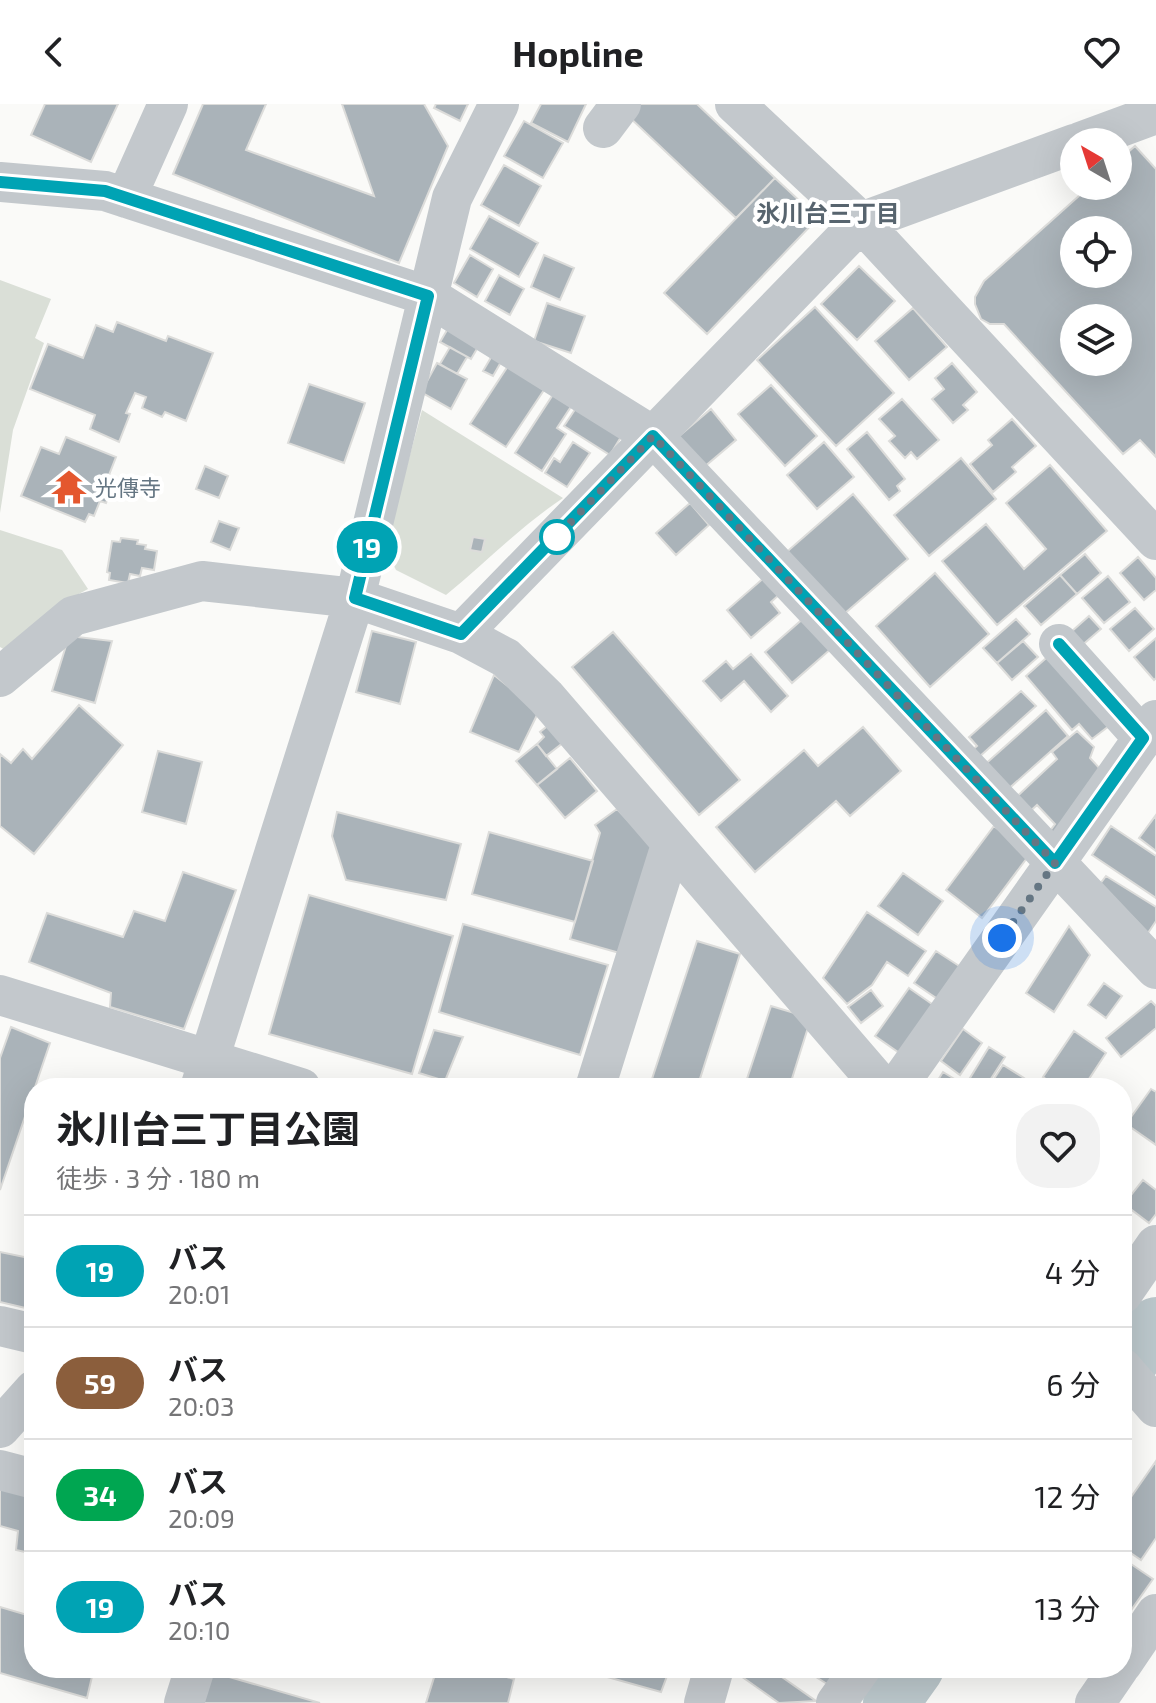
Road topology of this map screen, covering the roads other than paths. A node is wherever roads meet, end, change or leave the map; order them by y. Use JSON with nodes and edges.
{"nodes":[{"id":1,"x":168,"y":104,"type":"edge"},
{"id":2,"x":499,"y":104,"type":"edge"},
{"id":3,"x":735,"y":104,"type":"edge"},
{"id":4,"x":1156,"y":114,"type":"edge"},
{"id":5,"x":1118,"y":128,"type":"edge"},
{"id":6,"x":1060,"y":149,"type":"edge"},
{"id":7,"x":0,"y":182,"type":"edge"},
{"id":8,"x":126,"y":198,"type":"junction"},
{"id":9,"x":861,"y":222,"type":"junction"},
{"id":10,"x":428,"y":296,"type":"junction"},
{"id":11,"x":653,"y":436,"type":"junction"},
{"id":12,"x":1156,"y":540,"type":"edge"},
{"id":13,"x":355,"y":598,"type":"junction"},
{"id":14,"x":461,"y":634,"type":"junction"},
{"id":15,"x":1059,"y":644,"type":"dead end"},
{"id":16,"x":5,"y":666,"type":"edge"},
{"id":17,"x":1150,"y":729,"type":"edge"},
{"id":18,"x":671,"y":845,"type":"junction"},
{"id":19,"x":1055,"y":863,"type":"junction"},
{"id":20,"x":1156,"y":969,"type":"edge"},
{"id":21,"x":0,"y":995,"type":"edge"},
{"id":22,"x":204,"y":1073,"type":"edge"},
{"id":23,"x":236,"y":1078,"type":"edge"},
{"id":24,"x":598,"y":1078,"type":"edge"},
{"id":25,"x":874,"y":1078,"type":"edge"},
{"id":26,"x":903,"y":1078,"type":"edge"},
{"id":27,"x":1156,"y":1245,"type":"edge"},
{"id":28,"x":1132,"y":1280,"type":"edge"},
{"id":29,"x":0,"y":1326,"type":"edge"},
{"id":30,"x":24,"y":1332,"type":"edge"},
{"id":31,"x":24,"y":1401,"type":"edge"},
{"id":32,"x":0,"y":1428,"type":"edge"},
{"id":33,"x":0,"y":1470,"type":"edge"},
{"id":34,"x":24,"y":1476,"type":"edge"},
{"id":35,"x":1156,"y":1614,"type":"edge"},
{"id":36,"x":1132,"y":1649,"type":"edge"},
{"id":37,"x":192,"y":1678,"type":"edge"},
{"id":38,"x":711,"y":1678,"type":"edge"},
{"id":39,"x":854,"y":1678,"type":"edge"},
{"id":40,"x":1112,"y":1678,"type":"edge"},
{"id":41,"x":184,"y":1703,"type":"edge"},
{"id":42,"x":704,"y":1703,"type":"edge"},
{"id":43,"x":836,"y":1703,"type":"edge"},
{"id":44,"x":1095,"y":1703,"type":"edge"}],
"edges":[{"from":1,"to":8,"type":"street"},
{"from":2,"to":10,"type":"street"},
{"from":3,"to":9,"type":"street"},
{"from":4,"to":5,"type":"street"},
{"from":6,"to":9,"type":"street"},
{"from":7,"to":8,"type":"street"},
{"from":8,"to":10,"type":"street"},
{"from":9,"to":11,"type":"street"},
{"from":9,"to":12,"type":"street"},
{"from":10,"to":11,"type":"street"},
{"from":10,"to":13,"type":"street"},
{"from":11,"to":14,"type":"street"},
{"from":11,"to":19,"type":"street"},
{"from":13,"to":14,"type":"street"},
{"from":13,"to":16,"type":"street"},
{"from":13,"to":22,"type":"street"},
{"from":14,"to":18,"type":"street"},
{"from":15,"to":17,"type":"street"},
{"from":17,"to":19,"type":"street"},
{"from":18,"to":24,"type":"street"},
{"from":18,"to":25,"type":"street"},
{"from":19,"to":20,"type":"street"},
{"from":19,"to":26,"type":"street"},
{"from":21,"to":22,"type":"street"},
{"from":22,"to":23,"type":"street"},
{"from":27,"to":28,"type":"street"},
{"from":29,"to":30,"type":"street"},
{"from":31,"to":32,"type":"street"},
{"from":33,"to":34,"type":"street"},
{"from":35,"to":36,"type":"street"},
{"from":37,"to":41,"type":"street"},
{"from":38,"to":42,"type":"street"},
{"from":39,"to":43,"type":"street"},
{"from":40,"to":44,"type":"street"}]}
